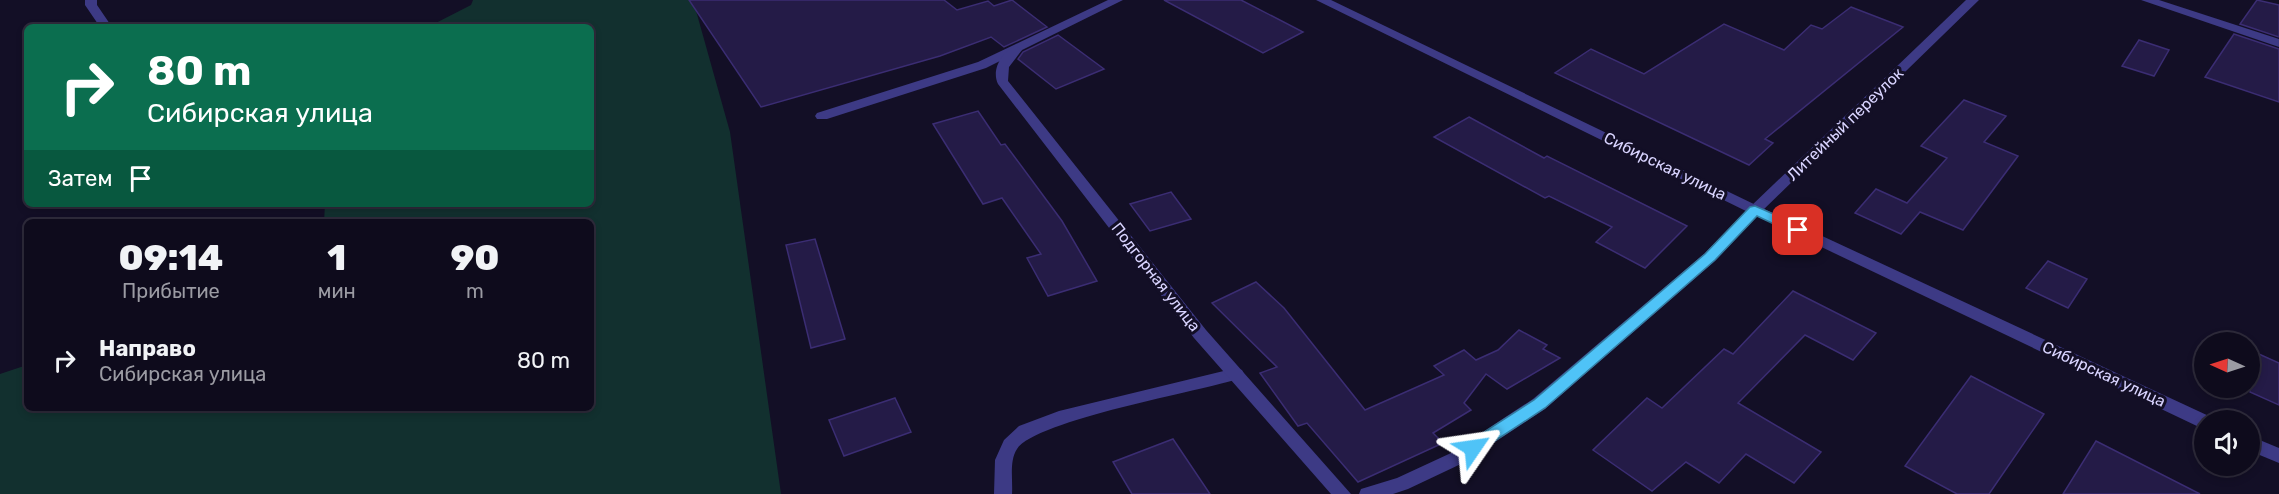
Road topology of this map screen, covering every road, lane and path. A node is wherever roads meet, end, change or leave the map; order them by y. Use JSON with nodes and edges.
{"nodes":[{"id":1,"x":91,"y":0,"type":"edge"},
{"id":2,"x":1118,"y":0,"type":"edge"},
{"id":3,"x":1322,"y":0,"type":"edge"},
{"id":4,"x":1973,"y":0,"type":"edge"},
{"id":5,"x":2147,"y":0,"type":"edge"},
{"id":6,"x":104,"y":24,"type":"edge"},
{"id":7,"x":2279,"y":43,"type":"edge"},
{"id":8,"x":1016,"y":50,"type":"junction"},
{"id":9,"x":822,"y":116,"type":"dead end"},
{"id":10,"x":1755,"y":210,"type":"junction"},
{"id":11,"x":1236,"y":374,"type":"junction"},
{"id":12,"x":2194,"y":417,"type":"edge"},
{"id":13,"x":2260,"y":447,"type":"edge"},
{"id":14,"x":2279,"y":456,"type":"edge"},
{"id":15,"x":1003,"y":494,"type":"edge"},
{"id":16,"x":1342,"y":494,"type":"edge"},
{"id":17,"x":1368,"y":494,"type":"edge"}],
"edges":[{"from":1,"to":6,"type":"street"},
{"from":2,"to":8,"type":"street"},
{"from":3,"to":10,"type":"street","name":"Сибирская улица"},
{"from":4,"to":10,"type":"street","name":"Литейный переулок"},
{"from":5,"to":7,"type":"street"},
{"from":8,"to":9,"type":"street"},
{"from":8,"to":11,"type":"street","name":"Подгорная улица"},
{"from":10,"to":12,"type":"street","name":"Сибирская улица"},
{"from":10,"to":17,"type":"street","name":"Литейный переулок"},
{"from":11,"to":15,"type":"street"},
{"from":11,"to":16,"type":"street","name":"Подгорная улица"},
{"from":13,"to":14,"type":"street"}]}
